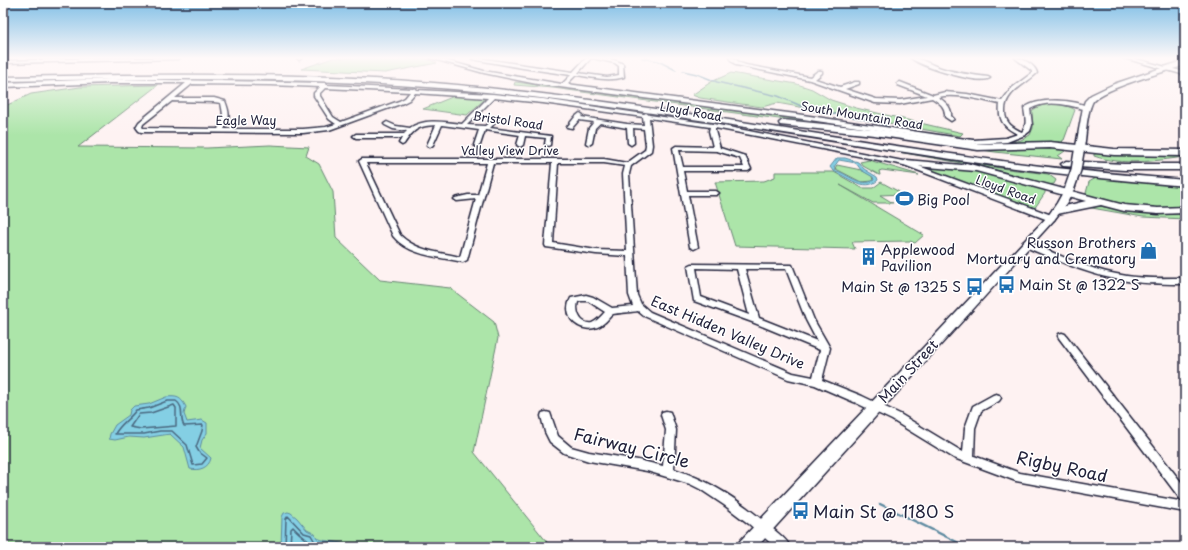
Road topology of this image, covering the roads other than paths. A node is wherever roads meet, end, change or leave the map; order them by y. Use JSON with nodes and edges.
{"nodes":[{"id":1,"x":39,"y":84,"type":"edge"},
{"id":2,"x":189,"y":84,"type":"edge"},
{"id":3,"x":265,"y":84,"type":"edge"},
{"id":4,"x":411,"y":84,"type":"edge"},
{"id":5,"x":472,"y":84,"type":"edge"},
{"id":6,"x":549,"y":84,"type":"edge"},
{"id":7,"x":565,"y":84,"type":"edge"},
{"id":8,"x":825,"y":84,"type":"edge"},
{"id":9,"x":855,"y":84,"type":"edge"},
{"id":10,"x":900,"y":84,"type":"dead end"},
{"id":11,"x":1019,"y":84,"type":"edge"},
{"id":12,"x":1121,"y":84,"type":"edge"},
{"id":13,"x":3,"y":85,"type":"edge"},
{"id":14,"x":325,"y":85,"type":"junction"},
{"id":15,"x":563,"y":86,"type":"junction"},
{"id":16,"x":841,"y":89,"type":"junction"},
{"id":17,"x":415,"y":90,"type":"junction"},
{"id":18,"x":493,"y":96,"type":"junction"},
{"id":19,"x":932,"y":96,"type":"junction"},
{"id":20,"x":170,"y":100,"type":"junction"},
{"id":21,"x":1002,"y":103,"type":"junction"},
{"id":22,"x":1088,"y":105,"type":"junction"},
{"id":23,"x":587,"y":107,"type":"junction"},
{"id":24,"x":710,"y":114,"type":"junction"},
{"id":25,"x":646,"y":115,"type":"junction"},
{"id":26,"x":577,"y":118,"type":"junction"},
{"id":27,"x":496,"y":119,"type":"dead end"},
{"id":28,"x":951,"y":119,"type":"dead end"},
{"id":29,"x":599,"y":121,"type":"junction"},
{"id":30,"x":440,"y":123,"type":"junction"},
{"id":31,"x":341,"y":124,"type":"junction"},
{"id":32,"x":387,"y":124,"type":"dead end"},
{"id":33,"x":717,"y":124,"type":"junction"},
{"id":34,"x":464,"y":125,"type":"junction"},
{"id":35,"x":630,"y":126,"type":"junction"},
{"id":36,"x":570,"y":127,"type":"dead end"},
{"id":37,"x":646,"y":127,"type":"junction"},
{"id":38,"x":485,"y":128,"type":"junction"},
{"id":39,"x":219,"y":131,"type":"junction"},
{"id":40,"x":408,"y":133,"type":"junction"},
{"id":41,"x":523,"y":133,"type":"junction"},
{"id":42,"x":1023,"y":134,"type":"junction"},
{"id":43,"x":356,"y":136,"type":"dead end"},
{"id":44,"x":402,"y":143,"type":"dead end"},
{"id":45,"x":590,"y":143,"type":"dead end"},
{"id":46,"x":631,"y":143,"type":"dead end"},
{"id":47,"x":548,"y":144,"type":"dead end"},
{"id":48,"x":430,"y":145,"type":"dead end"},
{"id":49,"x":477,"y":145,"type":"dead end"},
{"id":50,"x":520,"y":145,"type":"dead end"},
{"id":51,"x":1081,"y":146,"type":"junction"},
{"id":52,"x":717,"y":149,"type":"junction"},
{"id":53,"x":1185,"y":153,"type":"edge"},
{"id":54,"x":1185,"y":160,"type":"edge"},
{"id":55,"x":490,"y":162,"type":"junction"},
{"id":56,"x":555,"y":162,"type":"junction"},
{"id":57,"x":906,"y":163,"type":"junction"},
{"id":58,"x":628,"y":165,"type":"junction"},
{"id":59,"x":1043,"y":165,"type":"junction"},
{"id":60,"x":1185,"y":167,"type":"edge"},
{"id":61,"x":680,"y":169,"type":"junction"},
{"id":62,"x":979,"y":169,"type":"junction"},
{"id":63,"x":1185,"y":174,"type":"edge"},
{"id":64,"x":1185,"y":183,"type":"edge"},
{"id":65,"x":1069,"y":190,"type":"junction"},
{"id":66,"x":685,"y":193,"type":"junction"},
{"id":67,"x":716,"y":194,"type":"dead end"},
{"id":68,"x":480,"y":197,"type":"junction"},
{"id":69,"x":457,"y":199,"type":"dead end"},
{"id":70,"x":1124,"y":208,"type":"junction"},
{"id":71,"x":1185,"y":210,"type":"edge"},
{"id":72,"x":1054,"y":214,"type":"junction"},
{"id":73,"x":1026,"y":244,"type":"junction"},
{"id":74,"x":694,"y":247,"type":"dead end"},
{"id":75,"x":630,"y":254,"type":"junction"},
{"id":76,"x":740,"y":266,"type":"junction"},
{"id":77,"x":1185,"y":281,"type":"edge"},
{"id":78,"x":639,"y":308,"type":"junction"},
{"id":79,"x":611,"y":311,"type":"dead end"},
{"id":80,"x":755,"y":320,"type":"junction"},
{"id":81,"x":1062,"y":336,"type":"dead end"},
{"id":82,"x":825,"y":348,"type":"junction"},
{"id":83,"x":817,"y":382,"type":"junction"},
{"id":84,"x":996,"y":398,"type":"dead end"},
{"id":85,"x":875,"y":406,"type":"junction"},
{"id":86,"x":666,"y":415,"type":"dead end"},
{"id":87,"x":546,"y":416,"type":"dead end"},
{"id":88,"x":968,"y":458,"type":"junction"},
{"id":89,"x":668,"y":473,"type":"junction"},
{"id":90,"x":1185,"y":496,"type":"edge"},
{"id":91,"x":1185,"y":507,"type":"edge"},
{"id":92,"x":763,"y":528,"type":"junction"},
{"id":93,"x":746,"y":547,"type":"edge"},
{"id":94,"x":784,"y":547,"type":"edge"}],
"edges":[{"from":1,"to":13,"type":"street","name":"Lloyd Road"},
{"from":2,"to":20,"type":"street","name":"Eagle Way"},
{"from":3,"to":14,"type":"street","name":"Lloyd Road"},
{"from":4,"to":33,"type":"highway"},
{"from":5,"to":24,"type":"highway"},
{"from":6,"to":15,"type":"street","name":"South Mountain Road"},
{"from":7,"to":15,"type":"street"},
{"from":8,"to":16,"type":"street"},
{"from":9,"to":16,"type":"street"},
{"from":10,"to":19,"type":"street"},
{"from":11,"to":21,"type":"street"},
{"from":12,"to":22,"type":"main road"},
{"from":14,"to":17,"type":"street","name":"Lloyd Road"},
{"from":14,"to":31,"type":"street"},
{"from":15,"to":42,"type":"street","name":"South Mountain Road"},
{"from":16,"to":19,"type":"street"},
{"from":17,"to":18,"type":"street","name":"Lloyd Road"},
{"from":17,"to":31,"type":"street","name":"Eagle Way"},
{"from":18,"to":23,"type":"street","name":"Lloyd Road"},
{"from":18,"to":34,"type":"street","name":"Bristol Road"},
{"from":19,"to":21,"type":"street"},
{"from":19,"to":28,"type":"street"},
{"from":20,"to":39,"type":"street"},
{"from":20,"to":39,"type":"street","name":"Eagle Way"},
{"from":21,"to":42,"type":"street"},
{"from":22,"to":42,"type":"street"},
{"from":22,"to":51,"type":"main road","name":"Main Street"},
{"from":23,"to":25,"type":"street","name":"Lloyd Road"},
{"from":23,"to":26,"type":"street"},
{"from":24,"to":51,"type":"highway"},
{"from":24,"to":59,"type":"highway"},
{"from":25,"to":33,"type":"street","name":"Lloyd Road"},
{"from":25,"to":37,"type":"street"},
{"from":26,"to":29,"type":"street"},
{"from":26,"to":36,"type":"street"},
{"from":27,"to":38,"type":"street"},
{"from":29,"to":35,"type":"street"},
{"from":29,"to":45,"type":"street"},
{"from":30,"to":34,"type":"street","name":"Bristol Road"},
{"from":30,"to":40,"type":"street","name":"Bristol Road"},
{"from":30,"to":48,"type":"street"},
{"from":31,"to":39,"type":"street","name":"Eagle Way"},
{"from":32,"to":40,"type":"street"},
{"from":33,"to":52,"type":"street"},
{"from":33,"to":57,"type":"street","name":"Lloyd Road"},
{"from":33,"to":59,"type":"highway"},
{"from":33,"to":62,"type":"highway"},
{"from":34,"to":38,"type":"street","name":"Bristol Road"},
{"from":35,"to":37,"type":"street"},
{"from":35,"to":46,"type":"street"},
{"from":37,"to":58,"type":"street"},
{"from":38,"to":41,"type":"street","name":"Bristol Road"},
{"from":38,"to":49,"type":"street"},
{"from":40,"to":43,"type":"street"},
{"from":40,"to":44,"type":"street"},
{"from":41,"to":47,"type":"street","name":"Bristol Road"},
{"from":41,"to":50,"type":"street"},
{"from":51,"to":53,"type":"highway"},
{"from":51,"to":65,"type":"main road","name":"Main Street","bridge":true},
{"from":52,"to":61,"type":"street"},
{"from":52,"to":61,"type":"street"},
{"from":54,"to":59,"type":"highway"},
{"from":55,"to":56,"type":"street","name":"Valley View Drive"},
{"from":55,"to":68,"type":"street"},
{"from":55,"to":68,"type":"street","name":"Valley View Drive"},
{"from":56,"to":58,"type":"street","name":"Valley View Drive"},
{"from":56,"to":75,"type":"street"},
{"from":57,"to":62,"type":"highway"},
{"from":57,"to":72,"type":"street","name":"Lloyd Road"},
{"from":58,"to":75,"type":"street","name":"East Hidden Valley Drive"},
{"from":59,"to":60,"type":"highway"},
{"from":59,"to":63,"type":"highway"},
{"from":59,"to":64,"type":"highway"},
{"from":61,"to":66,"type":"street"},
{"from":62,"to":65,"type":"highway"},
{"from":65,"to":70,"type":"highway"},
{"from":65,"to":72,"type":"main road","name":"Main Street"},
{"from":66,"to":67,"type":"street"},
{"from":66,"to":74,"type":"street"},
{"from":68,"to":69,"type":"street"},
{"from":70,"to":71,"type":"highway"},
{"from":70,"to":72,"type":"highway"},
{"from":72,"to":73,"type":"main road","name":"Main Street"},
{"from":73,"to":77,"type":"street"},
{"from":73,"to":85,"type":"main road","name":"Main Street"},
{"from":75,"to":78,"type":"street","name":"East Hidden Valley Drive"},
{"from":76,"to":80,"type":"street"},
{"from":76,"to":80,"type":"street"},
{"from":76,"to":82,"type":"street"},
{"from":78,"to":79,"type":"street"},
{"from":78,"to":83,"type":"street","name":"East Hidden Valley Drive"},
{"from":80,"to":82,"type":"street"},
{"from":81,"to":90,"type":"street"},
{"from":82,"to":83,"type":"street"},
{"from":83,"to":85,"type":"street","name":"East Hidden Valley Drive"},
{"from":84,"to":88,"type":"street"},
{"from":85,"to":88,"type":"street","name":"Rigby Road"},
{"from":85,"to":92,"type":"main road","name":"Main Street"},
{"from":86,"to":89,"type":"street"},
{"from":87,"to":89,"type":"street","name":"Fairway Circle"},
{"from":88,"to":91,"type":"street","name":"Rigby Road"},
{"from":89,"to":92,"type":"street","name":"Fairway Circle"},
{"from":92,"to":93,"type":"main road","name":"Main Street"},
{"from":92,"to":94,"type":"street","name":"Fairway Circle"}]}
